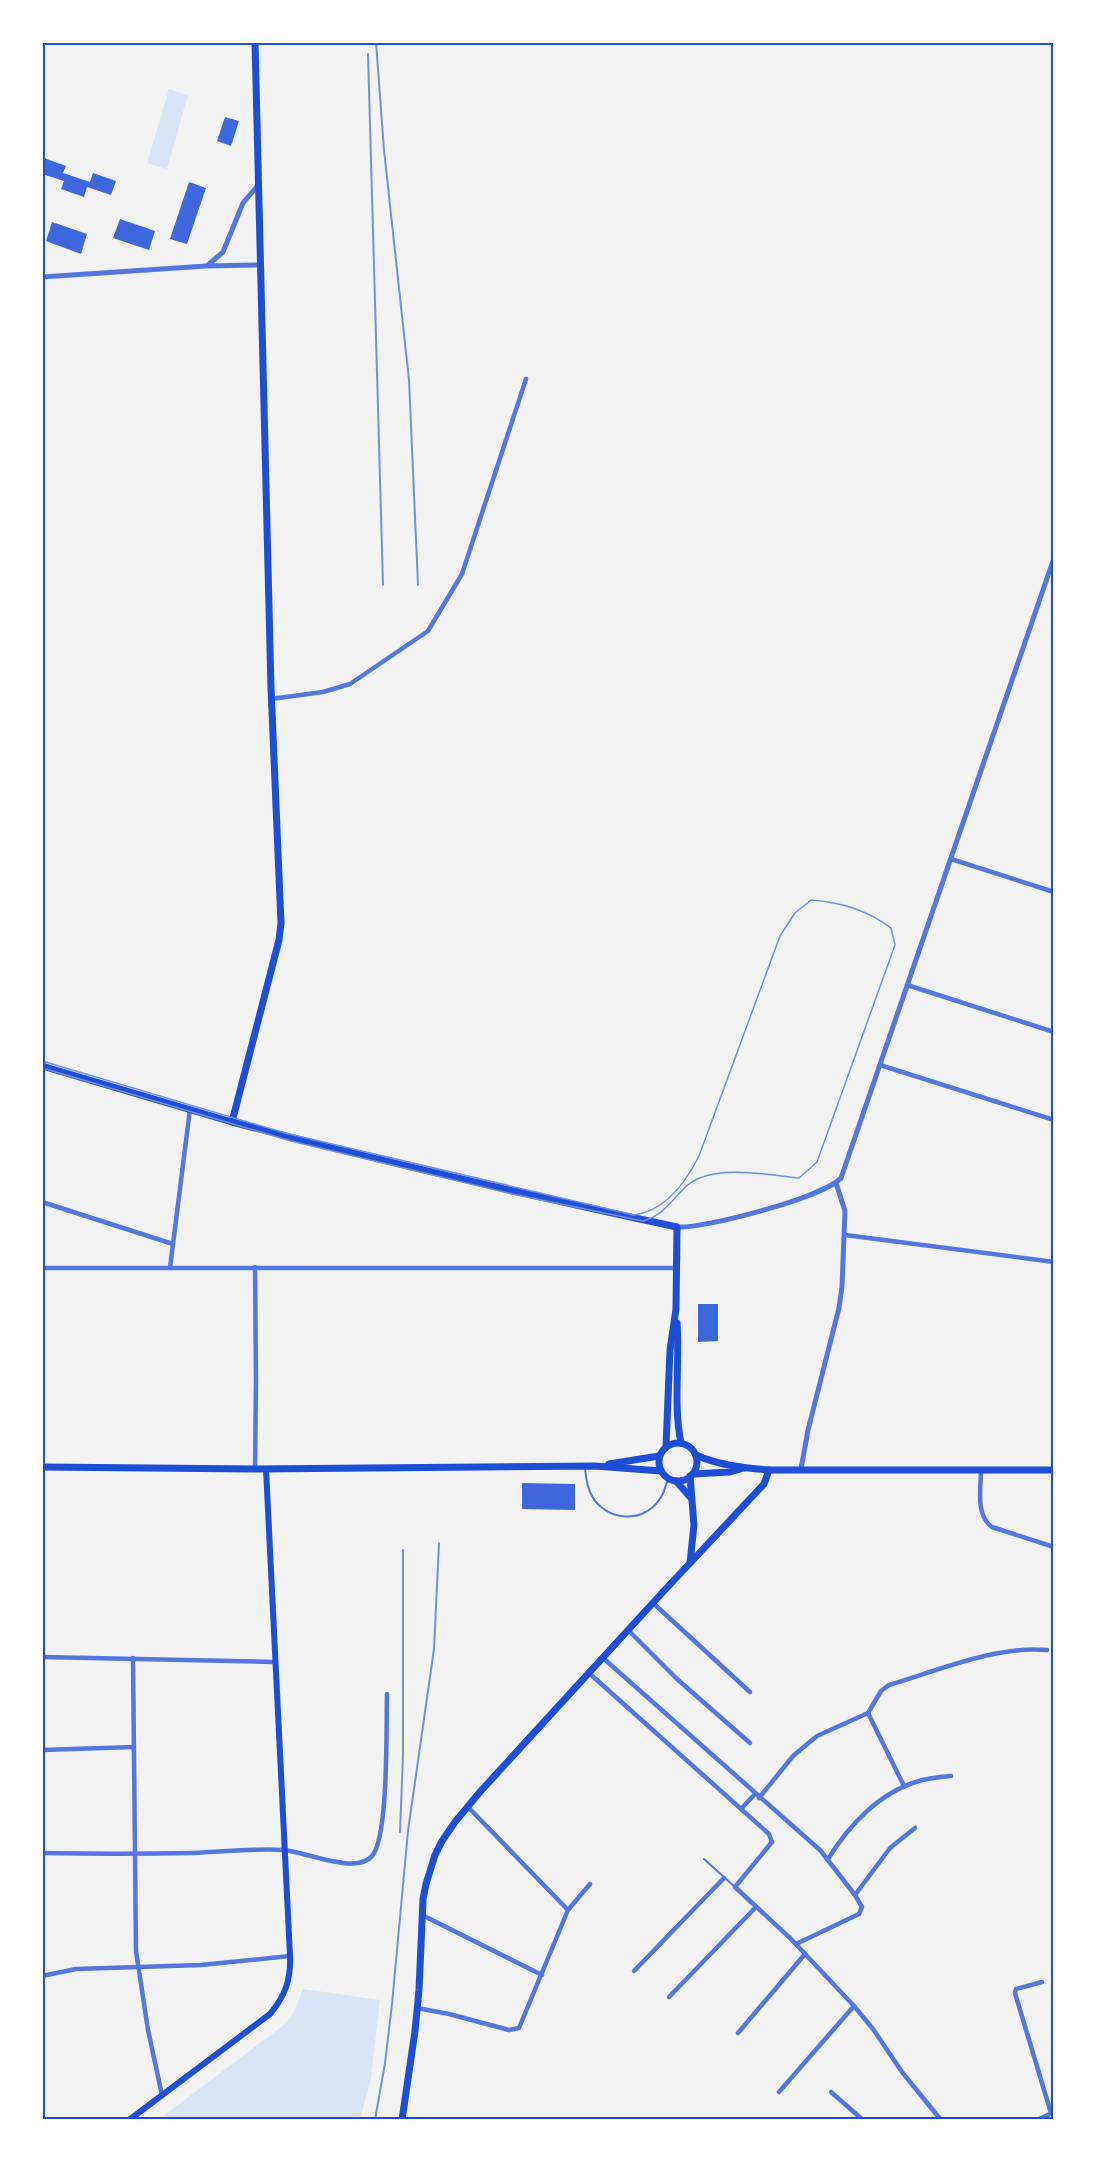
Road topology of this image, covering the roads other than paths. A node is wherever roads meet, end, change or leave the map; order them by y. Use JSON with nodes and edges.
{"nodes":[{"id":1,"x":255,"y":42,"type":"edge"},
{"id":2,"x":259,"y":184,"type":"junction"},
{"id":3,"x":260,"y":265,"type":"junction"},
{"id":4,"x":206,"y":266,"type":"junction"},
{"id":5,"x":42,"y":277,"type":"edge"},
{"id":6,"x":526,"y":379,"type":"dead end"},
{"id":7,"x":1054,"y":558,"type":"edge"},
{"id":8,"x":271,"y":699,"type":"junction"},
{"id":9,"x":951,"y":860,"type":"junction"},
{"id":10,"x":1054,"y":892,"type":"edge"},
{"id":11,"x":907,"y":985,"type":"junction"},
{"id":12,"x":1054,"y":1032,"type":"edge"},
{"id":13,"x":880,"y":1065,"type":"junction"},
{"id":14,"x":42,"y":1066,"type":"edge"},
{"id":15,"x":190,"y":1109,"type":"junction"},
{"id":16,"x":1054,"y":1120,"type":"edge"},
{"id":17,"x":232,"y":1122,"type":"junction"},
{"id":18,"x":836,"y":1184,"type":"junction"},
{"id":19,"x":42,"y":1202,"type":"edge"},
{"id":20,"x":677,"y":1227,"type":"junction"},
{"id":21,"x":845,"y":1235,"type":"junction"},
{"id":22,"x":173,"y":1244,"type":"junction"},
{"id":23,"x":1054,"y":1263,"type":"edge"},
{"id":24,"x":255,"y":1267,"type":"junction"},
{"id":25,"x":42,"y":1268,"type":"edge"},
{"id":26,"x":170,"y":1268,"type":"junction"},
{"id":27,"x":677,"y":1268,"type":"junction"},
{"id":28,"x":676,"y":1309,"type":"junction"},
{"id":29,"x":681,"y":1443,"type":"junction"},
{"id":30,"x":666,"y":1447,"type":"junction"},
{"id":31,"x":696,"y":1455,"type":"junction"},
{"id":32,"x":659,"y":1456,"type":"junction"},
{"id":33,"x":584,"y":1466,"type":"junction"},
{"id":34,"x":595,"y":1466,"type":"junction"},
{"id":35,"x":42,"y":1467,"type":"edge"},
{"id":36,"x":746,"y":1468,"type":"junction"},
{"id":37,"x":801,"y":1468,"type":"junction"},
{"id":38,"x":255,"y":1469,"type":"junction"},
{"id":39,"x":266,"y":1469,"type":"junction"},
{"id":40,"x":981,"y":1469,"type":"junction"},
{"id":41,"x":769,"y":1470,"type":"junction"},
{"id":42,"x":1054,"y":1470,"type":"edge"},
{"id":43,"x":661,"y":1471,"type":"junction"},
{"id":44,"x":692,"y":1475,"type":"junction"},
{"id":45,"x":668,"y":1478,"type":"junction"},
{"id":46,"x":676,"y":1481,"type":"junction"},
{"id":47,"x":691,"y":1498,"type":"junction"},
{"id":48,"x":1054,"y":1547,"type":"edge"},
{"id":49,"x":690,"y":1563,"type":"junction"},
{"id":50,"x":653,"y":1603,"type":"junction"},
{"id":51,"x":628,"y":1630,"type":"junction"},
{"id":52,"x":1047,"y":1650,"type":"dead end"},
{"id":53,"x":42,"y":1657,"type":"edge"},
{"id":54,"x":133,"y":1658,"type":"junction"},
{"id":55,"x":603,"y":1658,"type":"junction"},
{"id":56,"x":274,"y":1662,"type":"junction"},
{"id":57,"x":589,"y":1673,"type":"junction"},
{"id":58,"x":750,"y":1692,"type":"dead end"},
{"id":59,"x":387,"y":1694,"type":"dead end"},
{"id":60,"x":868,"y":1713,"type":"junction"},
{"id":61,"x":750,"y":1743,"type":"dead end"},
{"id":62,"x":134,"y":1747,"type":"junction"},
{"id":63,"x":42,"y":1750,"type":"edge"},
{"id":64,"x":951,"y":1776,"type":"dead end"},
{"id":65,"x":904,"y":1786,"type":"junction"},
{"id":66,"x":757,"y":1796,"type":"junction"},
{"id":67,"x":468,"y":1807,"type":"junction"},
{"id":68,"x":741,"y":1809,"type":"junction"},
{"id":69,"x":915,"y":1828,"type":"dead end"},
{"id":70,"x":284,"y":1850,"type":"junction"},
{"id":71,"x":42,"y":1853,"type":"edge"},
{"id":72,"x":134,"y":1854,"type":"junction"},
{"id":73,"x":704,"y":1859,"type":"dead end"},
{"id":74,"x":828,"y":1859,"type":"junction"},
{"id":75,"x":724,"y":1878,"type":"junction"},
{"id":76,"x":590,"y":1884,"type":"dead end"},
{"id":77,"x":735,"y":1887,"type":"junction"},
{"id":78,"x":855,"y":1895,"type":"junction"},
{"id":79,"x":756,"y":1907,"type":"junction"},
{"id":80,"x":568,"y":1910,"type":"junction"},
{"id":81,"x":422,"y":1915,"type":"junction"},
{"id":82,"x":796,"y":1944,"type":"junction"},
{"id":83,"x":805,"y":1954,"type":"junction"},
{"id":84,"x":290,"y":1956,"type":"junction"},
{"id":85,"x":137,"y":1968,"type":"junction"},
{"id":86,"x":634,"y":1971,"type":"dead end"},
{"id":87,"x":42,"y":1976,"type":"edge"},
{"id":88,"x":542,"y":1976,"type":"junction"},
{"id":89,"x":1041,"y":1982,"type":"dead end"},
{"id":90,"x":669,"y":1997,"type":"dead end"},
{"id":91,"x":854,"y":2006,"type":"junction"},
{"id":92,"x":417,"y":2008,"type":"junction"},
{"id":93,"x":738,"y":2033,"type":"dead end"},
{"id":94,"x":779,"y":2092,"type":"dead end"},
{"id":95,"x":831,"y":2092,"type":"dead end"},
{"id":96,"x":162,"y":2095,"type":"junction"},
{"id":97,"x":1052,"y":2112,"type":"edge"},
{"id":98,"x":129,"y":2120,"type":"edge"},
{"id":99,"x":402,"y":2120,"type":"edge"},
{"id":100,"x":863,"y":2120,"type":"edge"},
{"id":101,"x":941,"y":2120,"type":"edge"},
{"id":102,"x":1037,"y":2120,"type":"edge"}],
"edges":[{"from":1,"to":2,"type":"main road"},
{"from":2,"to":3,"type":"main road"},
{"from":2,"to":4,"type":"street"},
{"from":3,"to":4,"type":"street"},
{"from":3,"to":8,"type":"main road"},
{"from":4,"to":5,"type":"street"},
{"from":6,"to":8,"type":"street"},
{"from":7,"to":9,"type":"street"},
{"from":8,"to":17,"type":"main road"},
{"from":9,"to":10,"type":"street"},
{"from":9,"to":11,"type":"street"},
{"from":11,"to":12,"type":"street"},
{"from":11,"to":13,"type":"street"},
{"from":13,"to":16,"type":"street"},
{"from":13,"to":18,"type":"street"},
{"from":14,"to":15,"type":"main road"},
{"from":15,"to":17,"type":"main road"},
{"from":15,"to":22,"type":"street"},
{"from":17,"to":20,"type":"main road"},
{"from":18,"to":20,"type":"street"},
{"from":18,"to":21,"type":"street"},
{"from":19,"to":22,"type":"street"},
{"from":20,"to":27,"type":"main road"},
{"from":21,"to":23,"type":"street"},
{"from":21,"to":37,"type":"street"},
{"from":22,"to":26,"type":"street"},
{"from":24,"to":26,"type":"street"},
{"from":24,"to":27,"type":"street"},
{"from":24,"to":38,"type":"street"},
{"from":25,"to":26,"type":"street"},
{"from":27,"to":28,"type":"main road"},
{"from":28,"to":29,"type":"main road"},
{"from":28,"to":30,"type":"main road"},
{"from":29,"to":30,"type":"main road"},
{"from":29,"to":31,"type":"main road"},
{"from":30,"to":32,"type":"main road"},
{"from":31,"to":36,"type":"main road"},
{"from":31,"to":44,"type":"main road"},
{"from":32,"to":34,"type":"main road"},
{"from":32,"to":43,"type":"main road"},
{"from":33,"to":34,"type":"main road"},
{"from":33,"to":39,"type":"main road"},
{"from":33,"to":45,"type":"lane"},
{"from":34,"to":43,"type":"main road"},
{"from":35,"to":38,"type":"main road"},
{"from":36,"to":41,"type":"main road"},
{"from":36,"to":44,"type":"main road"},
{"from":37,"to":40,"type":"main road"},
{"from":37,"to":41,"type":"main road"},
{"from":38,"to":39,"type":"main road"},
{"from":39,"to":56,"type":"main road"},
{"from":40,"to":42,"type":"main road"},
{"from":40,"to":48,"type":"street"},
{"from":41,"to":49,"type":"main road"},
{"from":43,"to":45,"type":"main road"},
{"from":44,"to":46,"type":"main road"},
{"from":44,"to":47,"type":"main road"},
{"from":45,"to":46,"type":"main road"},
{"from":46,"to":47,"type":"main road"},
{"from":47,"to":49,"type":"main road"},
{"from":49,"to":50,"type":"main road"},
{"from":50,"to":51,"type":"main road"},
{"from":50,"to":58,"type":"street"},
{"from":51,"to":55,"type":"main road"},
{"from":51,"to":61,"type":"street"},
{"from":52,"to":60,"type":"street"},
{"from":53,"to":54,"type":"street"},
{"from":54,"to":56,"type":"street"},
{"from":54,"to":62,"type":"street"},
{"from":55,"to":57,"type":"main road"},
{"from":55,"to":66,"type":"street"},
{"from":56,"to":70,"type":"main road"},
{"from":57,"to":67,"type":"main road"},
{"from":57,"to":68,"type":"street"},
{"from":59,"to":70,"type":"street"},
{"from":60,"to":65,"type":"street"},
{"from":60,"to":66,"type":"street"},
{"from":62,"to":63,"type":"street"},
{"from":62,"to":72,"type":"street"},
{"from":64,"to":65,"type":"street"},
{"from":65,"to":74,"type":"street"},
{"from":66,"to":68,"type":"street"},
{"from":66,"to":74,"type":"street"},
{"from":67,"to":80,"type":"street"},
{"from":67,"to":81,"type":"main road"},
{"from":68,"to":77,"type":"street"},
{"from":69,"to":78,"type":"street"},
{"from":70,"to":72,"type":"street"},
{"from":70,"to":84,"type":"main road"},
{"from":71,"to":72,"type":"street"},
{"from":72,"to":85,"type":"street"},
{"from":73,"to":75,"type":"lane"},
{"from":74,"to":78,"type":"street"},
{"from":75,"to":77,"type":"lane"},
{"from":75,"to":86,"type":"street"},
{"from":76,"to":80,"type":"street"},
{"from":77,"to":79,"type":"street"},
{"from":78,"to":82,"type":"street"},
{"from":79,"to":82,"type":"street"},
{"from":79,"to":90,"type":"street"},
{"from":80,"to":88,"type":"street"},
{"from":81,"to":88,"type":"street"},
{"from":81,"to":92,"type":"main road"},
{"from":82,"to":83,"type":"street"},
{"from":83,"to":91,"type":"street"},
{"from":83,"to":93,"type":"street"},
{"from":84,"to":85,"type":"street"},
{"from":84,"to":96,"type":"main road"},
{"from":85,"to":87,"type":"street"},
{"from":85,"to":96,"type":"street"},
{"from":88,"to":92,"type":"street"},
{"from":89,"to":97,"type":"street"},
{"from":91,"to":94,"type":"street"},
{"from":91,"to":101,"type":"street"},
{"from":92,"to":99,"type":"main road"},
{"from":95,"to":100,"type":"street"},
{"from":96,"to":98,"type":"main road"},
{"from":97,"to":102,"type":"street"}]}
